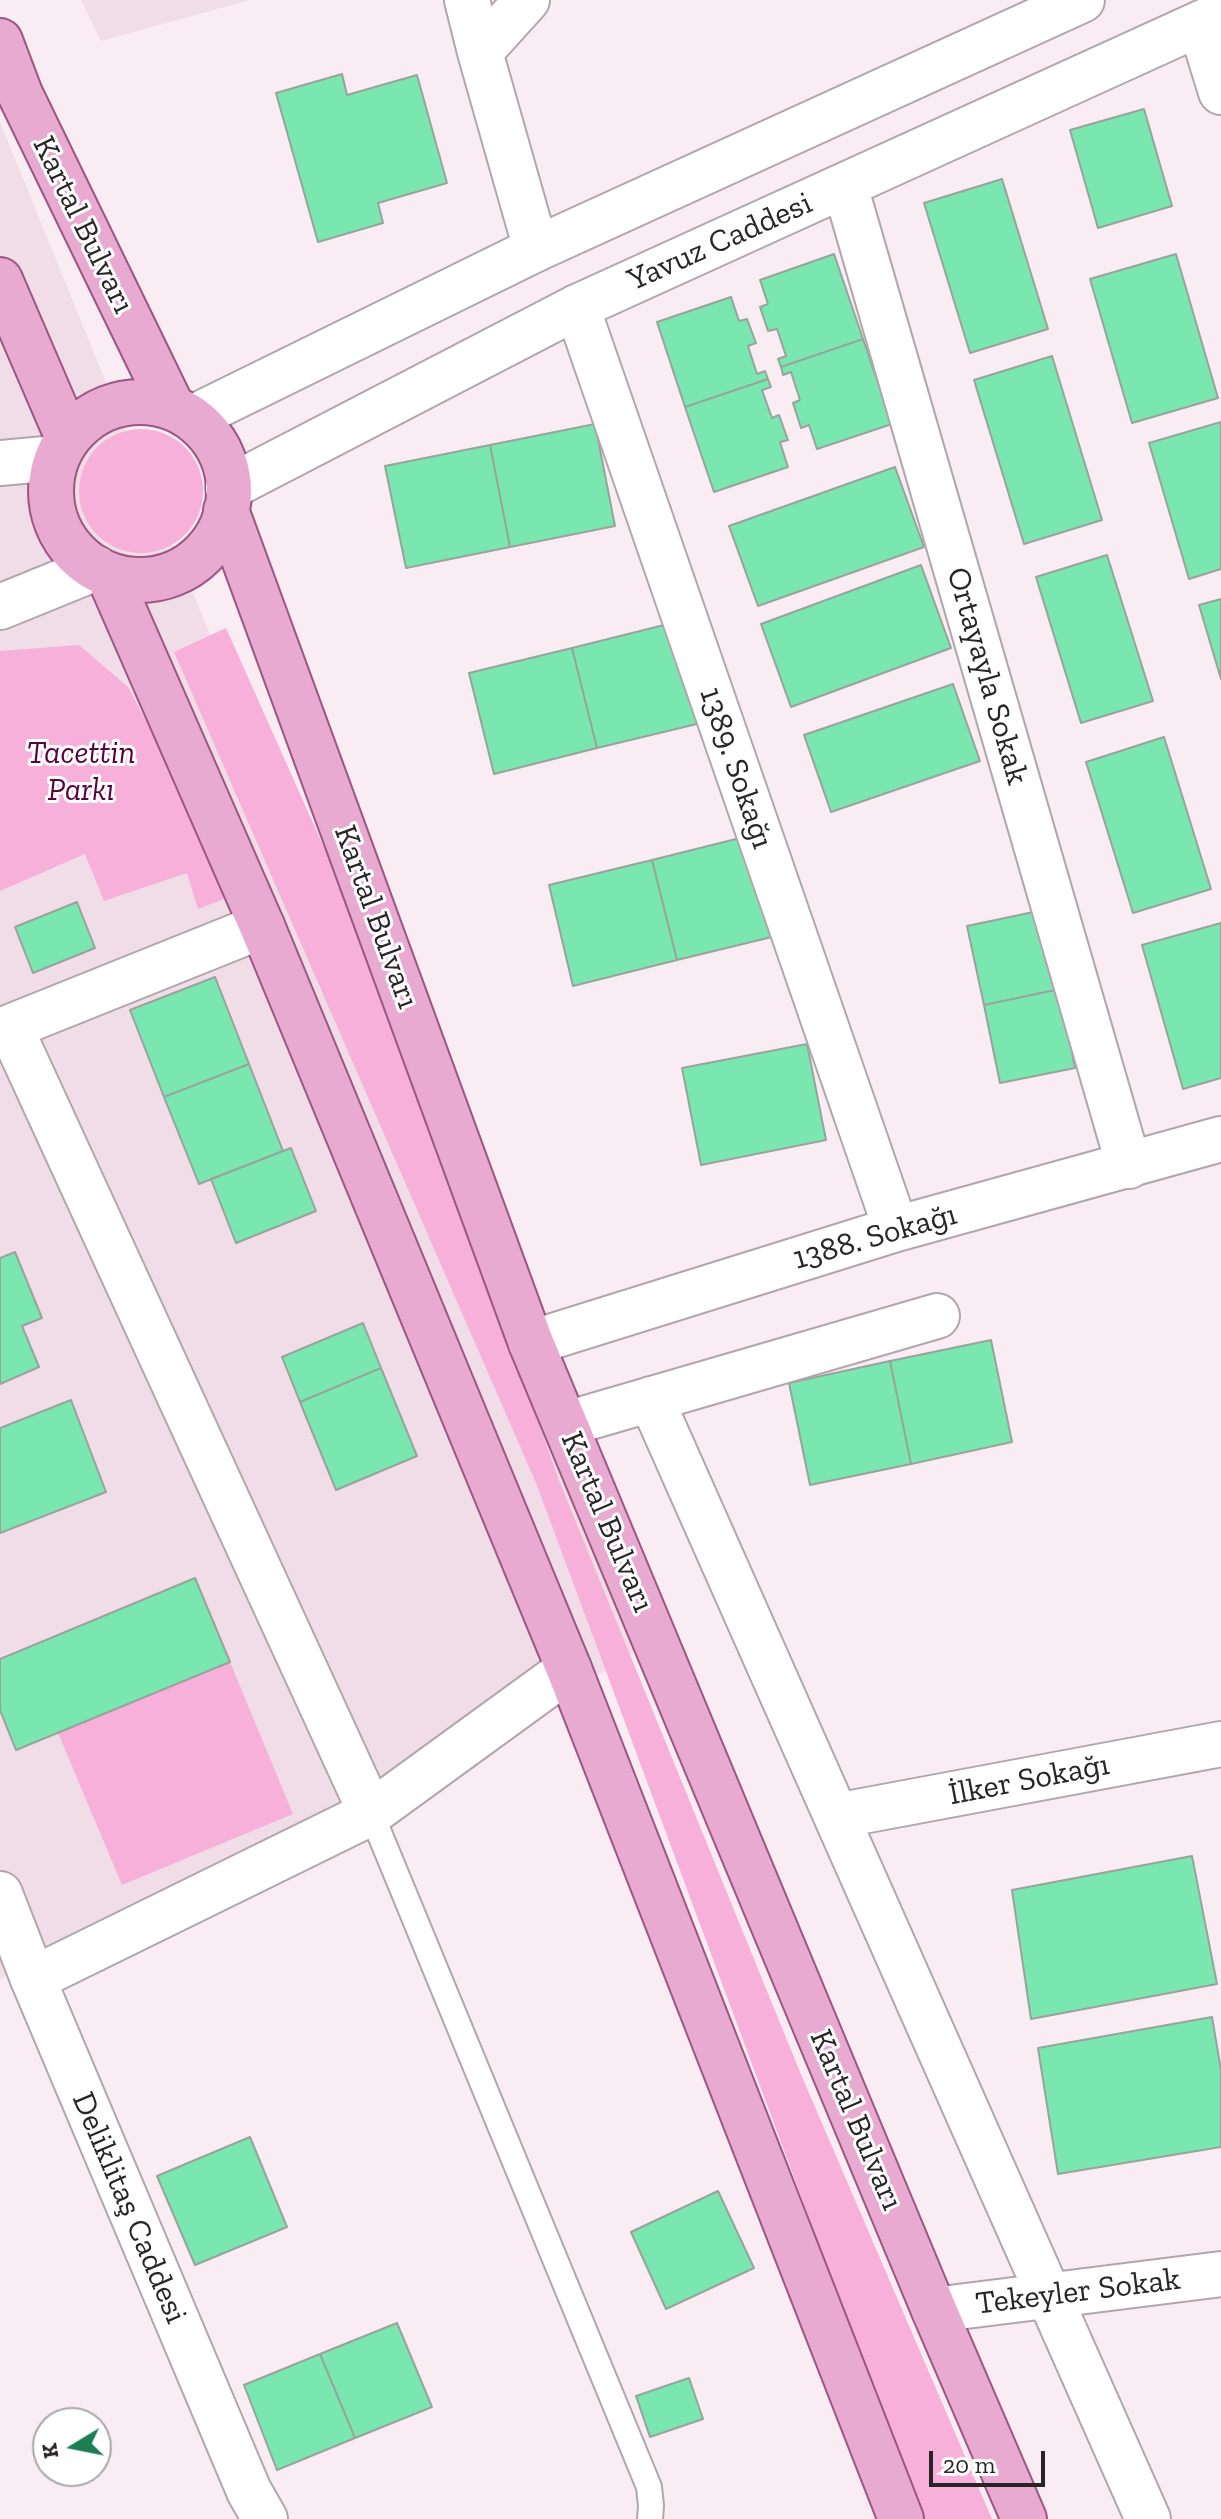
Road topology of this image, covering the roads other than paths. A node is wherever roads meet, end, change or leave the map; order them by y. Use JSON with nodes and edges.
{"nodes":[{"id":1,"x":467,"y":0,"type":"edge"},
{"id":2,"x":527,"y":0,"type":"edge"},
{"id":3,"x":1082,"y":0,"type":"edge"},
{"id":4,"x":1210,"y":19,"type":"edge"},
{"id":5,"x":0,"y":41,"type":"edge"},
{"id":6,"x":480,"y":52,"type":"junction"},
{"id":7,"x":1220,"y":86,"type":"edge"},
{"id":8,"x":845,"y":186,"type":"junction"},
{"id":9,"x":536,"y":249,"type":"junction"},
{"id":10,"x":0,"y":280,"type":"edge"},
{"id":11,"x":577,"y":307,"type":"junction"},
{"id":12,"x":182,"y":413,"type":"junction"},
{"id":13,"x":62,"y":448,"type":"junction"},
{"id":14,"x":0,"y":463,"type":"edge"},
{"id":15,"x":227,"y":499,"type":"junction"},
{"id":16,"x":102,"y":571,"type":"junction"},
{"id":17,"x":0,"y":607,"type":"edge"},
{"id":18,"x":262,"y":926,"type":"junction"},
{"id":19,"x":1221,"y":1139,"type":"edge"},
{"id":20,"x":1129,"y":1166,"type":"junction"},
{"id":21,"x":896,"y":1229,"type":"junction"},
{"id":22,"x":937,"y":1316,"type":"dead end"},
{"id":23,"x":531,"y":1343,"type":"junction"},
{"id":24,"x":651,"y":1399,"type":"junction"},
{"id":25,"x":566,"y":1424,"type":"junction"},
{"id":26,"x":569,"y":1669,"type":"junction"},
{"id":27,"x":1221,"y":1744,"type":"edge"},
{"id":28,"x":371,"y":1813,"type":"junction"},
{"id":29,"x":836,"y":1816,"type":"junction"},
{"id":30,"x":0,"y":1896,"type":"edge"},
{"id":31,"x":33,"y":1979,"type":"junction"},
{"id":32,"x":1221,"y":2274,"type":"edge"},
{"id":33,"x":1050,"y":2295,"type":"junction"},
{"id":34,"x":934,"y":2310,"type":"junction"},
{"id":35,"x":265,"y":2519,"type":"edge"},
{"id":36,"x":650,"y":2519,"type":"edge"},
{"id":37,"x":901,"y":2519,"type":"edge"},
{"id":38,"x":1024,"y":2519,"type":"edge"},
{"id":39,"x":1148,"y":2519,"type":"edge"}],
"edges":[{"from":1,"to":6,"type":"street"},
{"from":2,"to":6,"type":"street"},
{"from":3,"to":9,"type":"street"},
{"from":4,"to":7,"type":"street"},
{"from":4,"to":8,"type":"street","name":"Yavuz Caddesi"},
{"from":5,"to":12,"type":"main road","name":"Kartal Bulvarı"},
{"from":6,"to":9,"type":"street"},
{"from":8,"to":11,"type":"street","name":"Yavuz Caddesi"},
{"from":8,"to":20,"type":"street","name":"Ortayayla Sokak"},
{"from":9,"to":12,"type":"street"},
{"from":10,"to":13,"type":"main road"},
{"from":11,"to":15,"type":"street","name":"Yavuz Caddesi"},
{"from":11,"to":21,"type":"street","name":"1389. Sokağı"},
{"from":12,"to":13,"type":"main road"},
{"from":12,"to":15,"type":"main road"},
{"from":13,"to":14,"type":"street"},
{"from":13,"to":16,"type":"main road"},
{"from":15,"to":16,"type":"main road"},
{"from":15,"to":23,"type":"main road","name":"Kartal Bulvarı"},
{"from":16,"to":17,"type":"street"},
{"from":16,"to":18,"type":"main road"},
{"from":18,"to":26,"type":"main road"},
{"from":18,"to":28,"type":"street"},
{"from":19,"to":20,"type":"street","name":"1388. Sokağı"},
{"from":20,"to":21,"type":"street","name":"1388. Sokağı"},
{"from":21,"to":23,"type":"street","name":"1388. Sokağı"},
{"from":22,"to":24,"type":"street"},
{"from":23,"to":25,"type":"main road","name":"Kartal Bulvarı"},
{"from":24,"to":25,"type":"street"},
{"from":24,"to":29,"type":"street"},
{"from":25,"to":34,"type":"main road","name":"Kartal Bulvarı"},
{"from":26,"to":28,"type":"street"},
{"from":26,"to":37,"type":"main road"},
{"from":27,"to":29,"type":"street","name":"İlker Sokağı"},
{"from":28,"to":31,"type":"street"},
{"from":28,"to":36,"type":"lane"},
{"from":29,"to":33,"type":"street"},
{"from":30,"to":31,"type":"street","name":"Deliklitaş Caddesi"},
{"from":31,"to":35,"type":"street","name":"Deliklitaş Caddesi"},
{"from":32,"to":33,"type":"street","name":"Tekeyler Sokak"},
{"from":33,"to":34,"type":"street","name":"Tekeyler Sokak"},
{"from":33,"to":39,"type":"street"},
{"from":34,"to":38,"type":"main road","name":"Kartal Bulvarı"}]}
